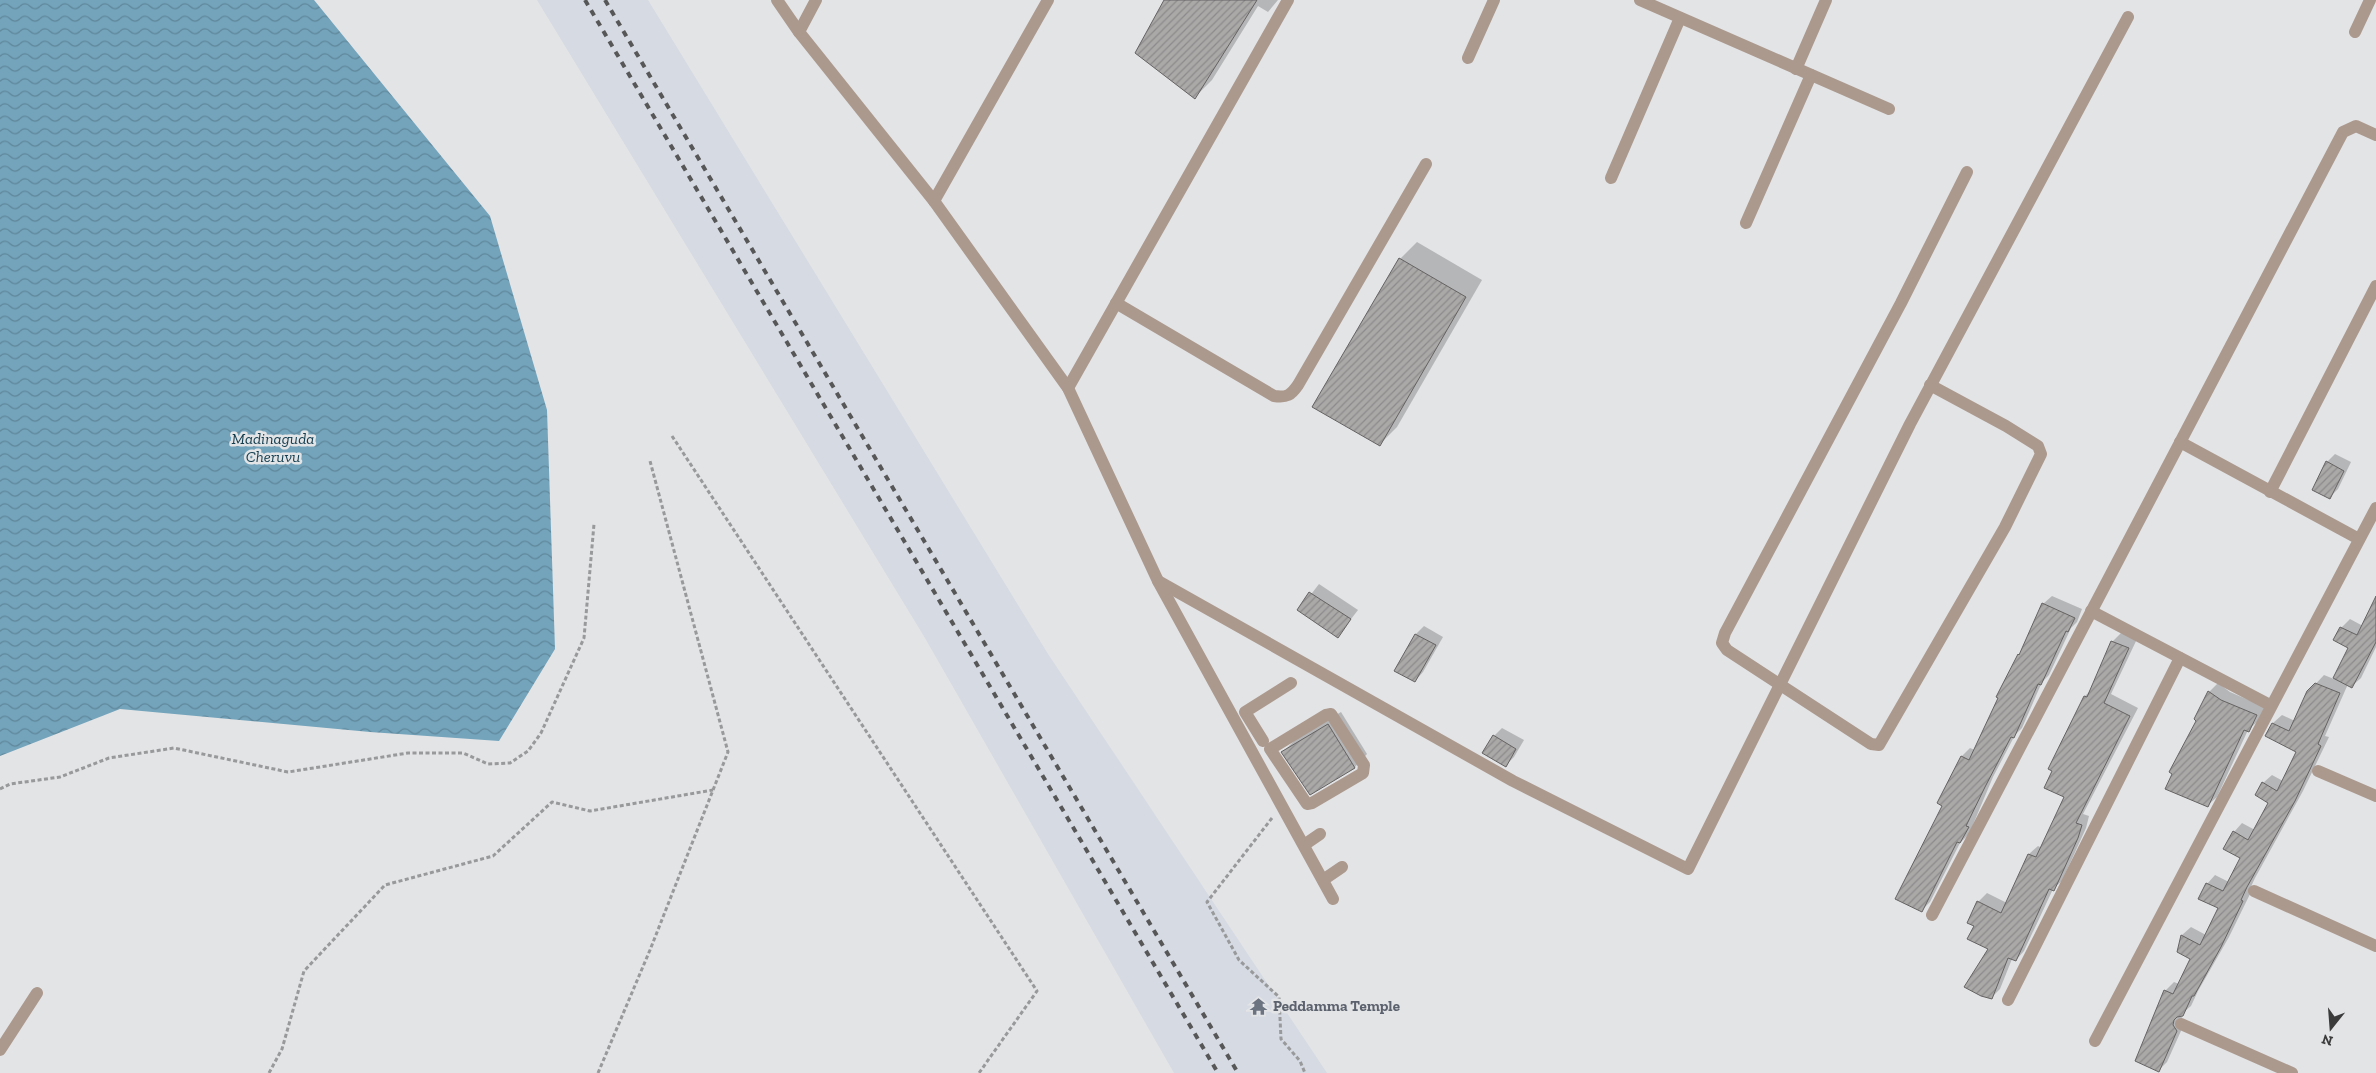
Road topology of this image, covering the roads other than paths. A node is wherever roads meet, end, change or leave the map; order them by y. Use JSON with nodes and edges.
{"nodes":[{"id":1,"x":776,"y":0,"type":"edge"},
{"id":2,"x":816,"y":0,"type":"edge"},
{"id":3,"x":1048,"y":0,"type":"edge"},
{"id":4,"x":1288,"y":0,"type":"edge"},
{"id":5,"x":1494,"y":0,"type":"edge"},
{"id":6,"x":1640,"y":0,"type":"edge"},
{"id":7,"x":1826,"y":0,"type":"edge"},
{"id":8,"x":2370,"y":0,"type":"edge"},
{"id":9,"x":1668,"y":6,"type":"edge"},
{"id":10,"x":2128,"y":17,"type":"dead end"},
{"id":11,"x":1680,"y":18,"type":"junction"},
{"id":12,"x":799,"y":32,"type":"junction"},
{"id":13,"x":2355,"y":32,"type":"dead end"},
{"id":14,"x":1468,"y":58,"type":"dead end"},
{"id":15,"x":1796,"y":68,"type":"junction"},
{"id":16,"x":1812,"y":75,"type":"junction"},
{"id":17,"x":1889,"y":109,"type":"dead end"},
{"id":18,"x":2376,"y":135,"type":"edge"},
{"id":19,"x":1426,"y":164,"type":"dead end"},
{"id":20,"x":1967,"y":172,"type":"dead end"},
{"id":21,"x":1611,"y":178,"type":"dead end"},
{"id":22,"x":934,"y":202,"type":"junction"},
{"id":23,"x":1746,"y":223,"type":"dead end"},
{"id":24,"x":2376,"y":286,"type":"edge"},
{"id":25,"x":1116,"y":303,"type":"junction"},
{"id":26,"x":1930,"y":386,"type":"junction"},
{"id":27,"x":1068,"y":388,"type":"junction"},
{"id":28,"x":2180,"y":442,"type":"junction"},
{"id":29,"x":2270,"y":492,"type":"junction"},
{"id":30,"x":2376,"y":508,"type":"edge"},
{"id":31,"x":2360,"y":539,"type":"junction"},
{"id":32,"x":1158,"y":581,"type":"junction"},
{"id":33,"x":2091,"y":612,"type":"junction"},
{"id":34,"x":2180,"y":658,"type":"junction"},
{"id":35,"x":1291,"y":683,"type":"dead end"},
{"id":36,"x":1780,"y":686,"type":"junction"},
{"id":37,"x":2270,"y":705,"type":"junction"},
{"id":38,"x":1245,"y":712,"type":"junction"},
{"id":39,"x":1234,"y":719,"type":"junction"},
{"id":40,"x":1266,"y":745,"type":"junction"},
{"id":41,"x":1255,"y":758,"type":"junction"},
{"id":42,"x":2318,"y":771,"type":"dead end"},
{"id":43,"x":1294,"y":786,"type":"junction"},
{"id":44,"x":2376,"y":796,"type":"edge"},
{"id":45,"x":1279,"y":801,"type":"junction"},
{"id":46,"x":1320,"y":834,"type":"dead end"},
{"id":47,"x":1304,"y":845,"type":"junction"},
{"id":48,"x":1342,"y":867,"type":"dead end"},
{"id":49,"x":1323,"y":880,"type":"junction"},
{"id":50,"x":2254,"y":891,"type":"dead end"},
{"id":51,"x":1333,"y":899,"type":"dead end"},
{"id":52,"x":1932,"y":914,"type":"dead end"},
{"id":53,"x":2376,"y":946,"type":"edge"},
{"id":54,"x":37,"y":993,"type":"dead end"},
{"id":55,"x":2008,"y":1000,"type":"dead end"},
{"id":56,"x":2182,"y":1024,"type":"dead end"},
{"id":57,"x":2095,"y":1041,"type":"dead end"},
{"id":58,"x":0,"y":1050,"type":"edge"},
{"id":59,"x":2292,"y":1073,"type":"edge"}],
"edges":[{"from":1,"to":12,"type":"street"},
{"from":2,"to":12,"type":"street"},
{"from":3,"to":22,"type":"street"},
{"from":4,"to":25,"type":"street"},
{"from":5,"to":14,"type":"street"},
{"from":6,"to":9,"type":"street"},
{"from":7,"to":15,"type":"street"},
{"from":8,"to":13,"type":"street"},
{"from":9,"to":11,"type":"street"},
{"from":10,"to":26,"type":"street"},
{"from":11,"to":15,"type":"street"},
{"from":11,"to":21,"type":"street"},
{"from":12,"to":22,"type":"street"},
{"from":15,"to":16,"type":"street"},
{"from":16,"to":17,"type":"street"},
{"from":16,"to":23,"type":"street"},
{"from":18,"to":28,"type":"street"},
{"from":19,"to":25,"type":"street"},
{"from":20,"to":36,"type":"street"},
{"from":22,"to":27,"type":"street"},
{"from":24,"to":29,"type":"street"},
{"from":25,"to":27,"type":"street"},
{"from":26,"to":36,"type":"street"},
{"from":26,"to":36,"type":"street"},
{"from":27,"to":32,"type":"street"},
{"from":28,"to":29,"type":"street"},
{"from":28,"to":33,"type":"street"},
{"from":29,"to":31,"type":"street"},
{"from":30,"to":31,"type":"street"},
{"from":31,"to":37,"type":"street"},
{"from":32,"to":36,"type":"street"},
{"from":32,"to":39,"type":"street"},
{"from":33,"to":34,"type":"street"},
{"from":33,"to":52,"type":"street"},
{"from":34,"to":37,"type":"street"},
{"from":34,"to":55,"type":"street"},
{"from":35,"to":38,"type":"street"},
{"from":37,"to":57,"type":"street"},
{"from":38,"to":39,"type":"street"},
{"from":38,"to":40,"type":"street"},
{"from":39,"to":41,"type":"street"},
{"from":40,"to":41,"type":"street"},
{"from":40,"to":43,"type":"street"},
{"from":40,"to":43,"type":"street"},
{"from":41,"to":45,"type":"street"},
{"from":42,"to":44,"type":"street"},
{"from":43,"to":45,"type":"street"},
{"from":45,"to":47,"type":"street"},
{"from":46,"to":47,"type":"street"},
{"from":47,"to":49,"type":"street"},
{"from":48,"to":49,"type":"street"},
{"from":49,"to":51,"type":"street"},
{"from":50,"to":53,"type":"street"},
{"from":54,"to":58,"type":"street"},
{"from":56,"to":59,"type":"street"}]}
